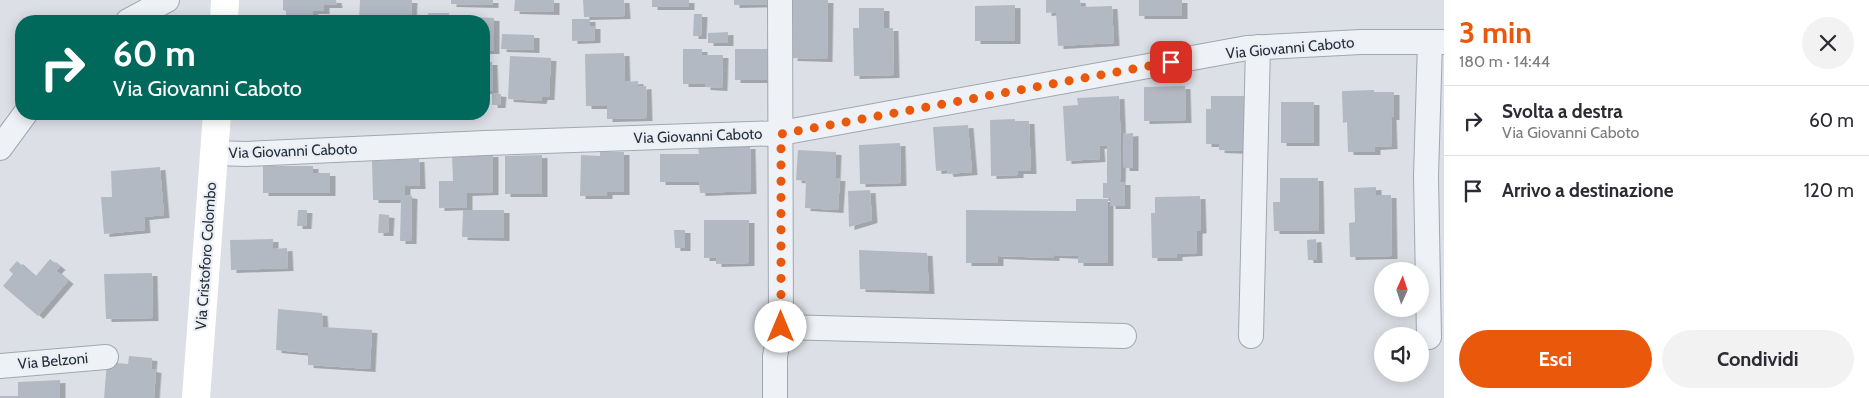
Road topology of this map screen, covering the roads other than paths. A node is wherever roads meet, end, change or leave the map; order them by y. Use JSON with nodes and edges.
{"nodes":[{"id":1,"x":167,"y":0,"type":"edge"},
{"id":2,"x":225,"y":0,"type":"edge"},
{"id":3,"x":780,"y":0,"type":"edge"},
{"id":4,"x":139,"y":15,"type":"edge"},
{"id":5,"x":224,"y":15,"type":"edge"},
{"id":6,"x":1437,"y":42,"type":"edge"},
{"id":7,"x":1258,"y":47,"type":"junction"},
{"id":8,"x":21,"y":120,"type":"edge"},
{"id":9,"x":217,"y":120,"type":"edge"},
{"id":10,"x":781,"y":134,"type":"junction"},
{"id":11,"x":0,"y":148,"type":"edge"},
{"id":12,"x":214,"y":153,"type":"junction"},
{"id":13,"x":781,"y":327,"type":"junction"},
{"id":14,"x":1428,"y":327,"type":"edge"},
{"id":15,"x":1124,"y":336,"type":"dead end"},
{"id":16,"x":1251,"y":336,"type":"dead end"},
{"id":17,"x":106,"y":357,"type":"dead end"},
{"id":18,"x":0,"y":366,"type":"edge"},
{"id":19,"x":196,"y":398,"type":"edge"},
{"id":20,"x":775,"y":398,"type":"edge"}],
"edges":[{"from":1,"to":4,"type":"street"},
{"from":2,"to":5,"type":"street"},
{"from":3,"to":10,"type":"street"},
{"from":6,"to":7,"type":"street","name":"Via Giovanni Caboto"},
{"from":6,"to":14,"type":"street"},
{"from":7,"to":10,"type":"street","name":"Via Giovanni Caboto"},
{"from":7,"to":16,"type":"street"},
{"from":8,"to":11,"type":"street"},
{"from":9,"to":12,"type":"street","name":"Via Cristoforo Colombo"},
{"from":10,"to":12,"type":"street","name":"Via Giovanni Caboto"},
{"from":10,"to":13,"type":"street"},
{"from":12,"to":19,"type":"street","name":"Via Cristoforo Colombo"},
{"from":13,"to":15,"type":"street"},
{"from":13,"to":20,"type":"street"},
{"from":17,"to":18,"type":"street","name":"Via Belzoni"}]}
